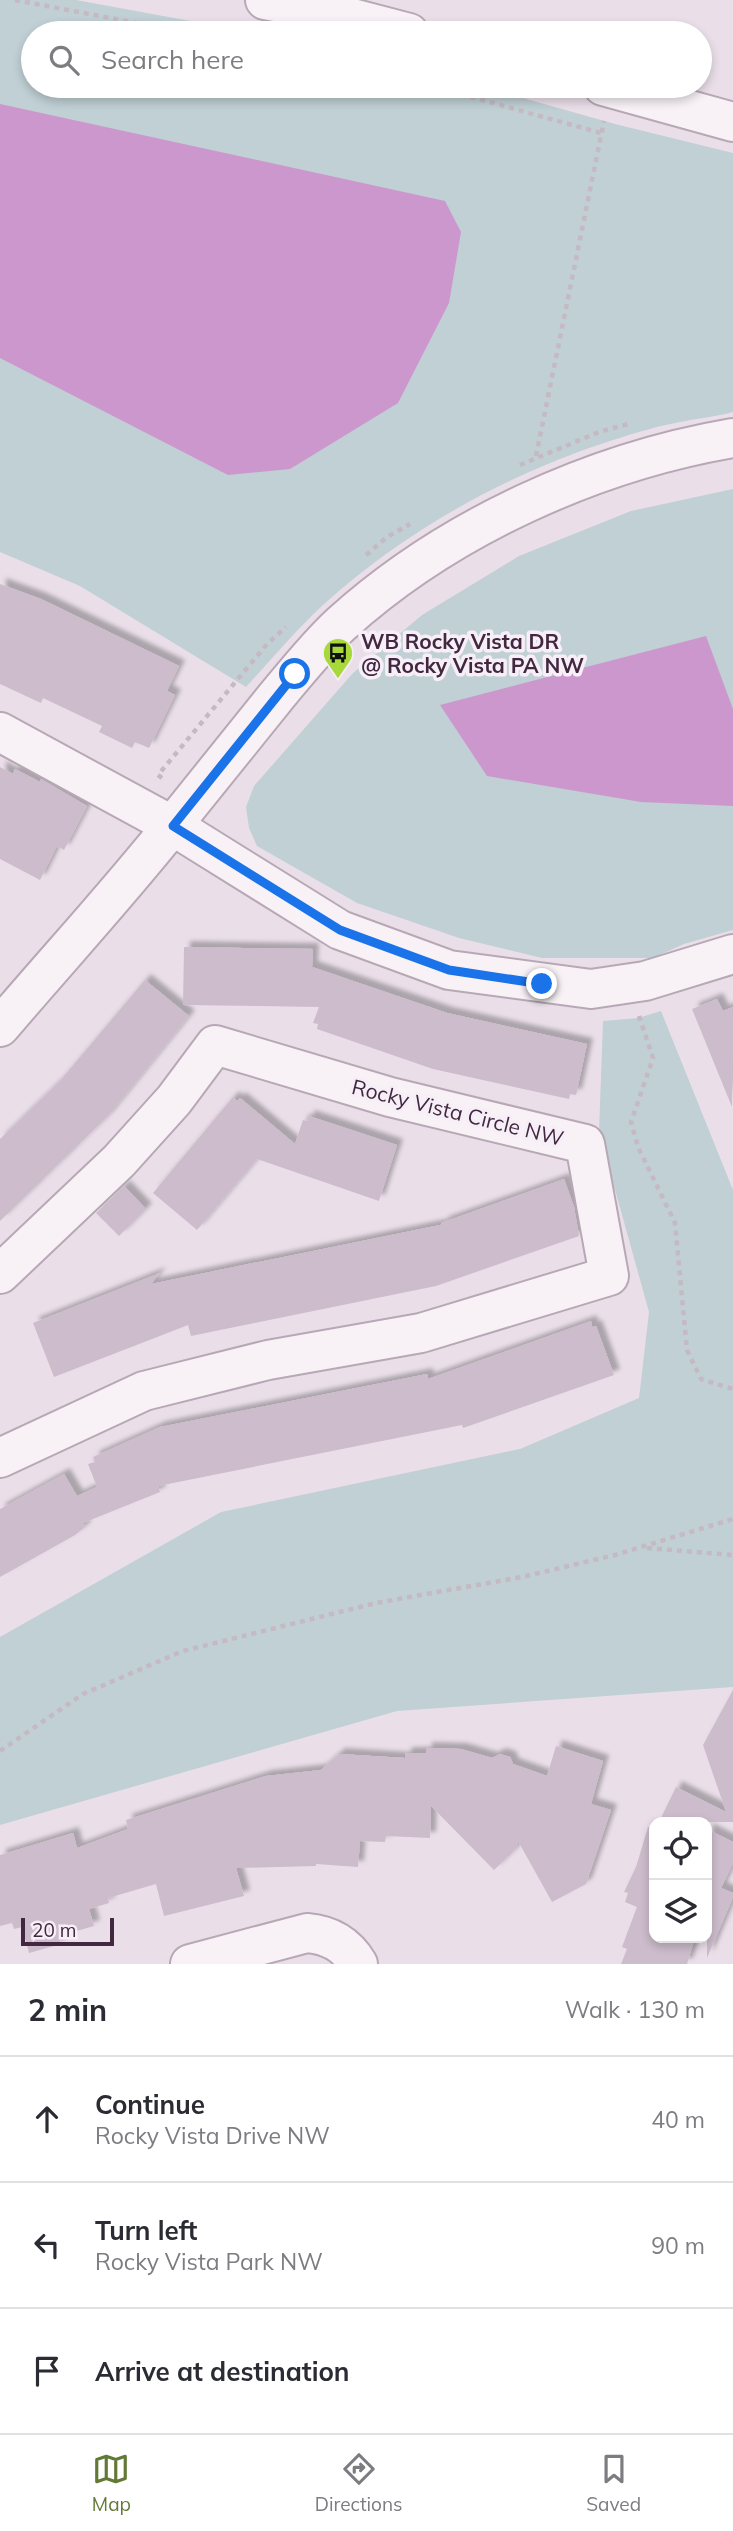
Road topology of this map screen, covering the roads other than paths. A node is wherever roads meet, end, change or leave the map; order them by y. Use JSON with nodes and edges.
{"nodes":[{"id":1,"x":288,"y":2,"type":"edge"},
{"id":2,"x":363,"y":21,"type":"edge"},
{"id":3,"x":647,"y":98,"type":"edge"},
{"id":4,"x":733,"y":122,"type":"edge"},
{"id":5,"x":733,"y":438,"type":"edge"},
{"id":6,"x":0,"y":732,"type":"edge"},
{"id":7,"x":173,"y":826,"type":"junction"},
{"id":8,"x":733,"y":954,"type":"edge"},
{"id":9,"x":0,"y":1027,"type":"edge"},
{"id":10,"x":0,"y":1273,"type":"edge"},
{"id":11,"x":0,"y":1458,"type":"edge"},
{"id":12,"x":190,"y":1964,"type":"edge"},
{"id":13,"x":358,"y":1964,"type":"edge"}],
"edges":[{"from":1,"to":2,"type":"street"},
{"from":3,"to":4,"type":"street"},
{"from":5,"to":7,"type":"street"},
{"from":6,"to":7,"type":"street"},
{"from":7,"to":8,"type":"street"},
{"from":7,"to":9,"type":"street"},
{"from":10,"to":11,"type":"street","name":"Rocky Vista Circle NW"},
{"from":12,"to":13,"type":"street"}]}
